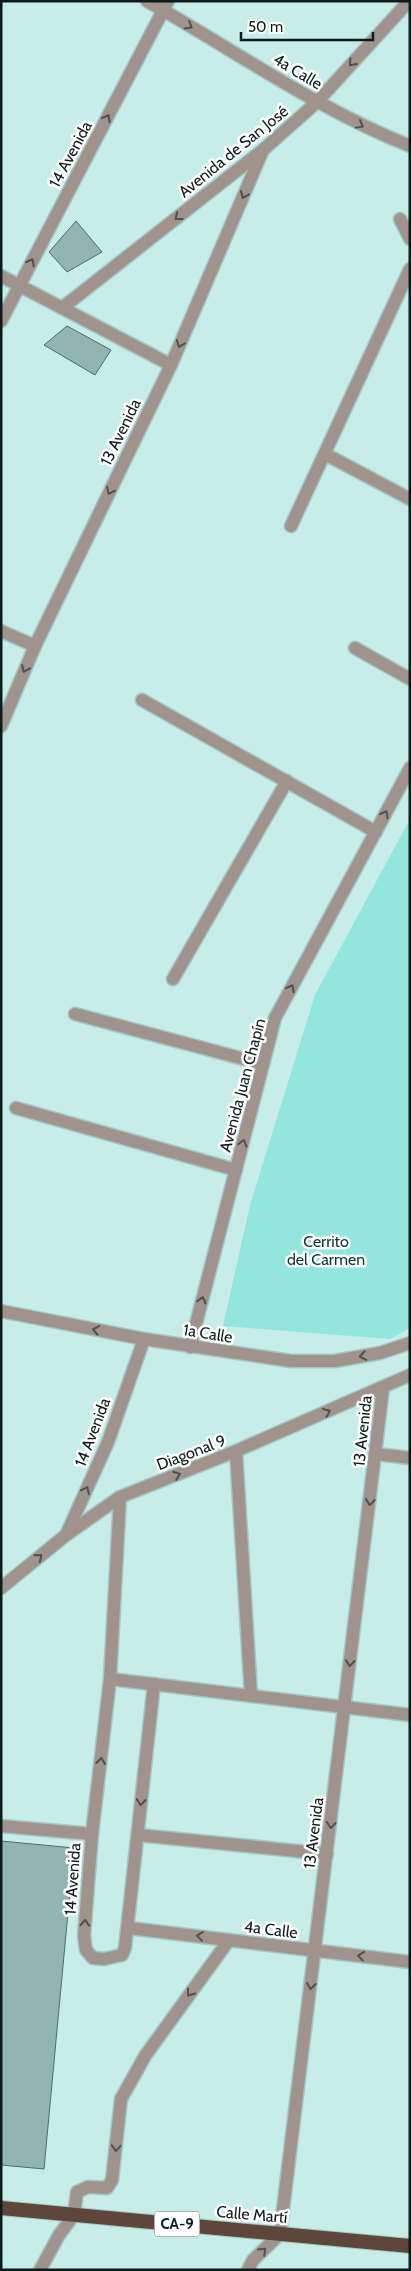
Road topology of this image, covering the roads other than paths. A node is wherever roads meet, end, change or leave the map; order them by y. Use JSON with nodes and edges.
{"nodes":[{"id":1,"x":147,"y":1,"type":"edge"},
{"id":2,"x":409,"y":1,"type":"edge"},
{"id":3,"x":165,"y":6,"type":"edge"},
{"id":4,"x":317,"y":102,"type":"junction"},
{"id":5,"x":410,"y":146,"type":"edge"},
{"id":6,"x":263,"y":150,"type":"junction"},
{"id":7,"x":400,"y":219,"type":"dead end"},
{"id":8,"x":410,"y":239,"type":"edge"},
{"id":9,"x":410,"y":269,"type":"edge"},
{"id":10,"x":1,"y":276,"type":"edge"},
{"id":11,"x":19,"y":284,"type":"junction"},
{"id":12,"x":62,"y":308,"type":"junction"},
{"id":13,"x":1,"y":321,"type":"edge"},
{"id":14,"x":171,"y":366,"type":"junction"},
{"id":15,"x":325,"y":454,"type":"junction"},
{"id":16,"x":410,"y":498,"type":"edge"},
{"id":17,"x":291,"y":526,"type":"dead end"},
{"id":18,"x":1,"y":631,"type":"edge"},
{"id":19,"x":36,"y":646,"type":"junction"},
{"id":20,"x":355,"y":648,"type":"dead end"},
{"id":21,"x":410,"y":680,"type":"edge"},
{"id":22,"x":142,"y":700,"type":"dead end"},
{"id":23,"x":1,"y":726,"type":"edge"},
{"id":24,"x":410,"y":768,"type":"edge"},
{"id":25,"x":287,"y":782,"type":"junction"},
{"id":26,"x":376,"y":832,"type":"junction"},
{"id":27,"x":173,"y":979,"type":"dead end"},
{"id":28,"x":75,"y":1014,"type":"dead end"},
{"id":29,"x":263,"y":1064,"type":"junction"},
{"id":30,"x":16,"y":1108,"type":"dead end"},
{"id":31,"x":236,"y":1170,"type":"junction"},
{"id":32,"x":1,"y":1311,"type":"edge"},
{"id":33,"x":144,"y":1339,"type":"junction"},
{"id":34,"x":410,"y":1343,"type":"edge"},
{"id":35,"x":190,"y":1347,"type":"junction"},
{"id":36,"x":410,"y":1375,"type":"edge"},
{"id":37,"x":383,"y":1388,"type":"junction"},
{"id":38,"x":236,"y":1452,"type":"junction"},
{"id":39,"x":376,"y":1454,"type":"junction"},
{"id":40,"x":410,"y":1458,"type":"edge"},
{"id":41,"x":120,"y":1497,"type":"junction"},
{"id":42,"x":66,"y":1535,"type":"junction"},
{"id":43,"x":1,"y":1588,"type":"edge"},
{"id":44,"x":110,"y":1679,"type":"junction"},
{"id":45,"x":154,"y":1684,"type":"junction"},
{"id":46,"x":251,"y":1696,"type":"junction"},
{"id":47,"x":345,"y":1707,"type":"junction"},
{"id":48,"x":410,"y":1715,"type":"edge"},
{"id":49,"x":1,"y":1826,"type":"edge"},
{"id":50,"x":92,"y":1834,"type":"junction"},
{"id":51,"x":138,"y":1835,"type":"junction"},
{"id":52,"x":327,"y":1854,"type":"junction"},
{"id":53,"x":129,"y":1928,"type":"junction"},
{"id":54,"x":228,"y":1940,"type":"junction"},
{"id":55,"x":315,"y":1950,"type":"junction"},
{"id":56,"x":410,"y":1962,"type":"edge"},
{"id":57,"x":1,"y":2208,"type":"edge"},
{"id":58,"x":74,"y":2215,"type":"junction"},
{"id":59,"x":280,"y":2234,"type":"junction"},
{"id":60,"x":410,"y":2246,"type":"edge"},
{"id":61,"x":40,"y":2270,"type":"edge"},
{"id":62,"x":248,"y":2270,"type":"edge"}],
"edges":[{"from":1,"to":3,"type":"street","name":"4a Calle"},
{"from":2,"to":4,"type":"street","name":"Avenida de San José","one_way":true},
{"from":3,"to":4,"type":"street","name":"4a Calle","one_way":true},
{"from":11,"to":3,"type":"street","name":"14 Avenida","one_way":true},
{"from":4,"to":5,"type":"street","name":"4a Calle","one_way":true},
{"from":4,"to":6,"type":"street","name":"Avenida de San José"},
{"from":6,"to":12,"type":"street","name":"Avenida de San José","one_way":true},
{"from":6,"to":14,"type":"street","name":"13 Avenida","one_way":true},
{"from":7,"to":8,"type":"street"},
{"from":9,"to":15,"type":"street"},
{"from":10,"to":11,"type":"street"},
{"from":11,"to":12,"type":"street"},
{"from":11,"to":13,"type":"street","name":"14 Avenida"},
{"from":12,"to":14,"type":"street"},
{"from":14,"to":19,"type":"street","name":"13 Avenida","one_way":true},
{"from":15,"to":16,"type":"street"},
{"from":15,"to":17,"type":"street"},
{"from":18,"to":19,"type":"street"},
{"from":19,"to":23,"type":"street","name":"13 Avenida","one_way":true},
{"from":20,"to":21,"type":"street"},
{"from":22,"to":25,"type":"street"},
{"from":26,"to":24,"type":"street","name":"Avenida Juan Chapín","one_way":true},
{"from":25,"to":26,"type":"street"},
{"from":25,"to":27,"type":"street"},
{"from":29,"to":26,"type":"street","name":"Avenida Juan Chapín","one_way":true},
{"from":28,"to":29,"type":"street"},
{"from":31,"to":29,"type":"street","name":"Avenida Juan Chapín","one_way":true},
{"from":30,"to":31,"type":"street"},
{"from":35,"to":31,"type":"street","name":"Avenida Juan Chapín","one_way":true},
{"from":33,"to":32,"type":"street","name":"1a Calle","one_way":true},
{"from":33,"to":35,"type":"street","name":"1a Calle"},
{"from":42,"to":33,"type":"street","name":"14 Avenida","one_way":true},
{"from":34,"to":35,"type":"street","name":"1a Calle","one_way":true},
{"from":36,"to":37,"type":"street","name":"Diagonal 9"},
{"from":38,"to":37,"type":"street","name":"Diagonal 9","one_way":true},
{"from":37,"to":39,"type":"street","name":"13 Avenida"},
{"from":41,"to":38,"type":"street","name":"Diagonal 9","one_way":true},
{"from":38,"to":46,"type":"street"},
{"from":39,"to":40,"type":"street"},
{"from":39,"to":47,"type":"street","name":"13 Avenida","one_way":true},
{"from":41,"to":42,"type":"street","name":"Diagonal 9"},
{"from":41,"to":44,"type":"street","name":"14 Avenida"},
{"from":43,"to":42,"type":"street","name":"Diagonal 9","one_way":true},
{"from":44,"to":45,"type":"street"},
{"from":50,"to":44,"type":"street","name":"14 Avenida","one_way":true},
{"from":45,"to":46,"type":"street"},
{"from":45,"to":51,"type":"street","name":"14 Avenida","one_way":true},
{"from":46,"to":47,"type":"street"},
{"from":47,"to":48,"type":"street"},
{"from":47,"to":52,"type":"street","name":"13 Avenida","one_way":true},
{"from":49,"to":50,"type":"street"},
{"from":53,"to":50,"type":"street","name":"14 Avenida","one_way":true},
{"from":51,"to":52,"type":"street"},
{"from":51,"to":53,"type":"street","name":"14 Avenida"},
{"from":52,"to":55,"type":"street","name":"13 Avenida"},
{"from":54,"to":53,"type":"street","name":"4a Calle","one_way":true},
{"from":54,"to":55,"type":"street","name":"4a Calle"},
{"from":54,"to":58,"type":"street","one_way":true},
{"from":56,"to":55,"type":"street","name":"4a Calle","one_way":true},
{"from":55,"to":59,"type":"street","name":"13 Avenida","one_way":true},
{"from":57,"to":58,"type":"highway","name":"Calle Martí","number":"CA-9"},
{"from":58,"to":59,"type":"highway","name":"Calle Martí","number":"CA-9"},
{"from":58,"to":61,"type":"street"},
{"from":59,"to":60,"type":"highway","name":"Calle Martí","number":"CA-9"},
{"from":62,"to":59,"type":"street","one_way":true}]}
